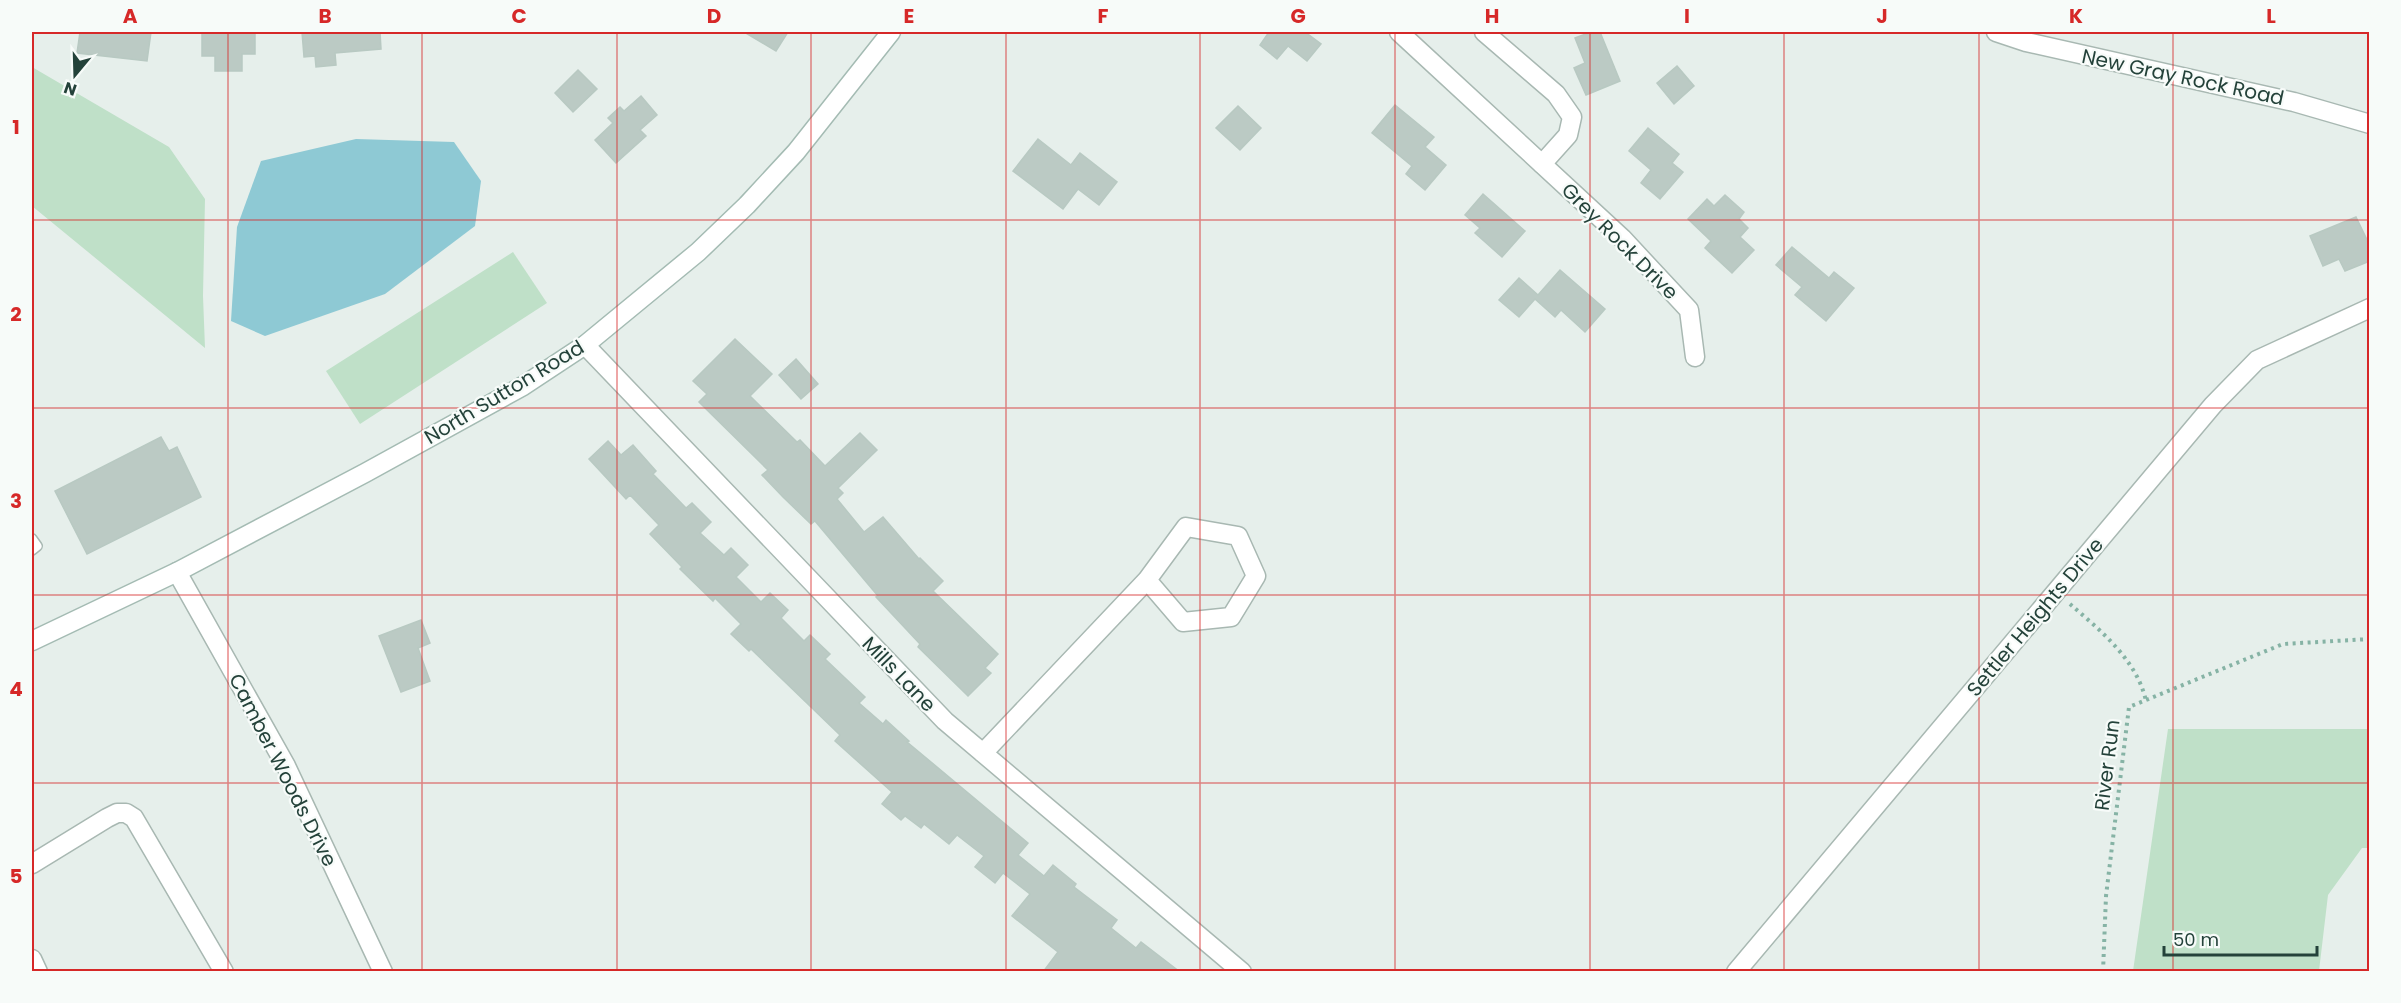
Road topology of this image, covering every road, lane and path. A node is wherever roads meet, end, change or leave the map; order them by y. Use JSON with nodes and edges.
{"nodes":[{"id":1,"x":891,"y":32,"type":"edge"},
{"id":2,"x":1400,"y":32,"type":"edge"},
{"id":3,"x":1484,"y":32,"type":"edge"},
{"id":4,"x":1996,"y":32,"type":"edge"},
{"id":5,"x":2370,"y":124,"type":"edge"},
{"id":6,"x":1542,"y":164,"type":"junction"},
{"id":7,"x":2370,"y":308,"type":"edge"},
{"id":8,"x":585,"y":345,"type":"junction"},
{"id":9,"x":1695,"y":357,"type":"dead end"},
{"id":10,"x":32,"y":539,"type":"edge"},
{"id":11,"x":32,"y":550,"type":"edge"},
{"id":12,"x":177,"y":572,"type":"junction"},
{"id":13,"x":1147,"y":580,"type":"junction"},
{"id":14,"x":2056,"y":591,"type":"junction"},
{"id":15,"x":2370,"y":639,"type":"edge"},
{"id":16,"x":32,"y":641,"type":"edge"},
{"id":17,"x":2146,"y":700,"type":"junction"},
{"id":18,"x":982,"y":753,"type":"junction"},
{"id":19,"x":32,"y":864,"type":"edge"},
{"id":20,"x":32,"y":959,"type":"edge"},
{"id":21,"x":38,"y":972,"type":"edge"},
{"id":22,"x":225,"y":972,"type":"edge"},
{"id":23,"x":383,"y":972,"type":"edge"},
{"id":24,"x":1242,"y":972,"type":"edge"},
{"id":25,"x":1736,"y":972,"type":"edge"},
{"id":26,"x":2103,"y":972,"type":"edge"}],
"edges":[{"from":1,"to":8,"type":"street","name":"North Sutton Road"},
{"from":2,"to":6,"type":"street","name":"Grey Rock Drive"},
{"from":3,"to":6,"type":"street"},
{"from":4,"to":5,"type":"street","name":"New Gray Rock Road"},
{"from":6,"to":9,"type":"street","name":"Grey Rock Drive"},
{"from":7,"to":14,"type":"street","name":"Settler Heights Drive"},
{"from":8,"to":12,"type":"street","name":"North Sutton Road"},
{"from":8,"to":18,"type":"street","name":"Mills Lane"},
{"from":10,"to":11,"type":"lane"},
{"from":12,"to":16,"type":"street","name":"North Sutton Road"},
{"from":12,"to":23,"type":"street","name":"Camber Woods Drive"},
{"from":13,"to":13,"type":"street"},
{"from":13,"to":18,"type":"street"},
{"from":14,"to":17,"type":"path"},
{"from":14,"to":25,"type":"street","name":"Settler Heights Drive"},
{"from":15,"to":17,"type":"path","name":"River Run"},
{"from":17,"to":26,"type":"path","name":"River Run"},
{"from":18,"to":24,"type":"street","name":"Mills Lane"},
{"from":19,"to":22,"type":"street"},
{"from":20,"to":21,"type":"street"}]}
